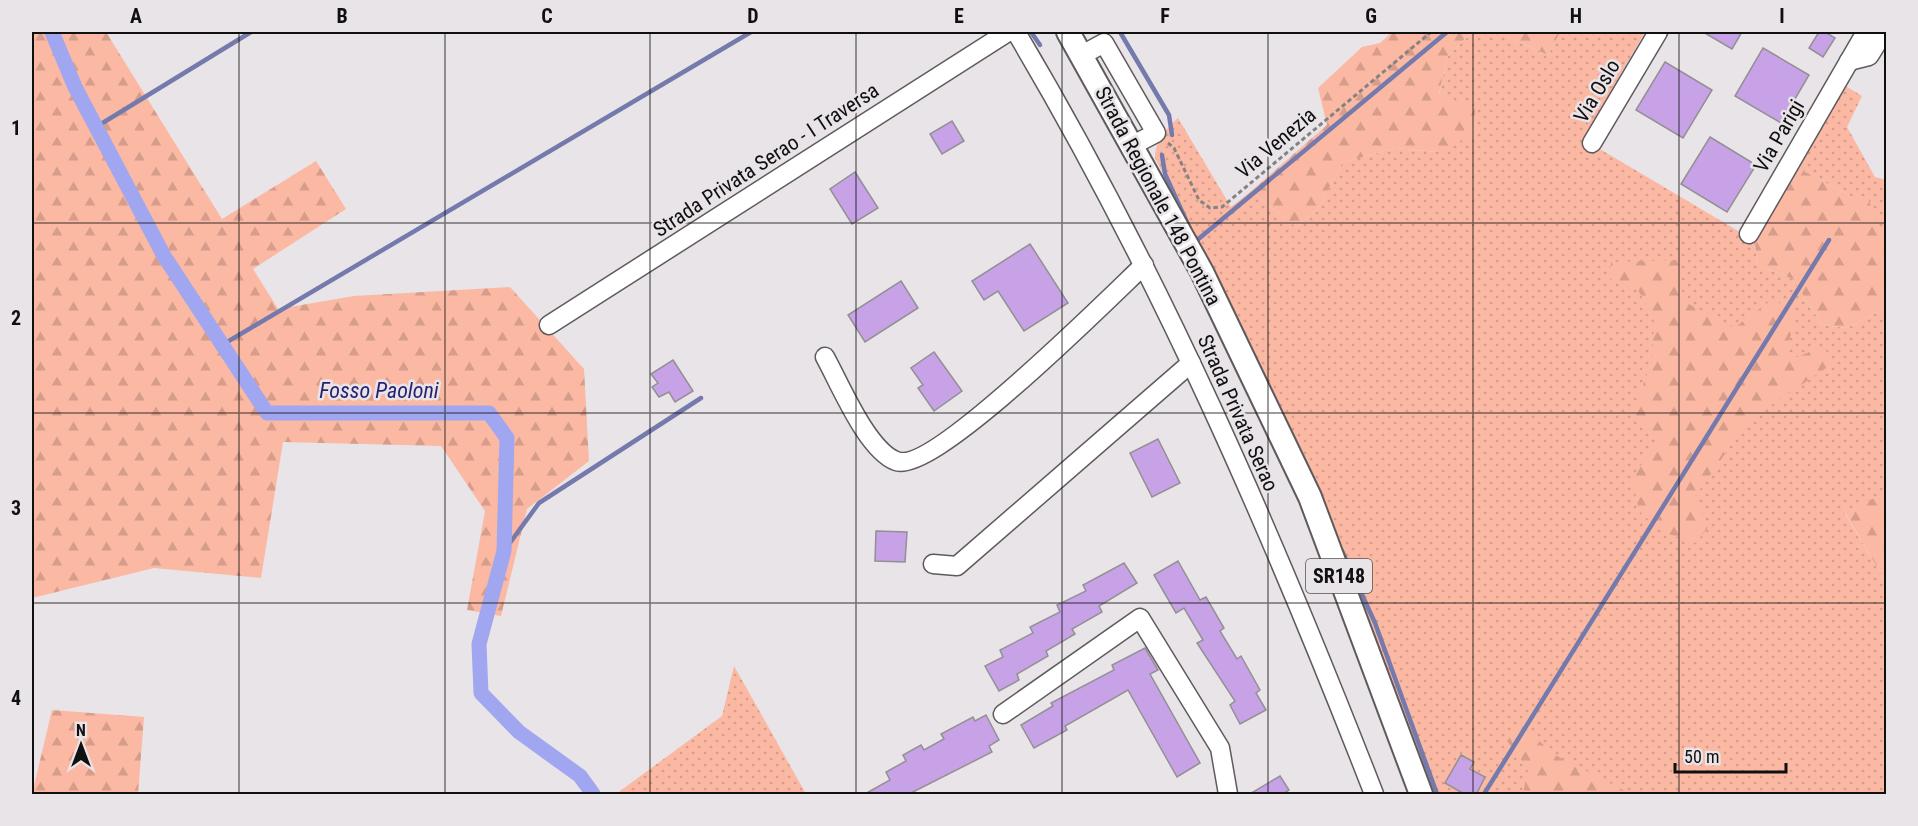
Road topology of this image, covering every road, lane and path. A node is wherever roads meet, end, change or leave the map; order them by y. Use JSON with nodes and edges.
{"nodes":[{"id":1,"x":1008,"y":32,"type":"edge"},
{"id":2,"x":1016,"y":32,"type":"edge"},
{"id":3,"x":1068,"y":32,"type":"edge"},
{"id":4,"x":1431,"y":32,"type":"edge"},
{"id":5,"x":1658,"y":32,"type":"edge"},
{"id":6,"x":1866,"y":32,"type":"edge"},
{"id":7,"x":1885,"y":32,"type":"edge"},
{"id":8,"x":1101,"y":37,"type":"edge"},
{"id":9,"x":1082,"y":55,"type":"junction"},
{"id":10,"x":1849,"y":61,"type":"junction"},
{"id":11,"x":1156,"y":133,"type":"junction"},
{"id":12,"x":1592,"y":143,"type":"dead end"},
{"id":13,"x":1133,"y":145,"type":"junction"},
{"id":14,"x":1749,"y":234,"type":"dead end"},
{"id":15,"x":1144,"y":265,"type":"junction"},
{"id":16,"x":549,"y":326,"type":"dead end"},
{"id":17,"x":825,"y":357,"type":"dead end"},
{"id":18,"x":1244,"y":362,"type":"junction"},
{"id":19,"x":1191,"y":363,"type":"junction"},
{"id":20,"x":933,"y":564,"type":"dead end"},
{"id":21,"x":1003,"y":714,"type":"dead end"},
{"id":22,"x":1228,"y":795,"type":"edge"},
{"id":23,"x":1374,"y":795,"type":"edge"},
{"id":24,"x":1407,"y":795,"type":"edge"},
{"id":25,"x":1421,"y":795,"type":"edge"}],
"edges":[{"from":1,"to":16,"type":"street","name":"Strada Privata Serao - I Traversa"},
{"from":2,"to":15,"type":"street","name":"Strada Privata Serao"},
{"from":3,"to":9,"type":"main road","name":"Strada Regionale 148 Pontina","number":"SR148"},
{"from":4,"to":11,"type":"path","name":"Via Venezia"},
{"from":5,"to":12,"type":"street","name":"Via Oslo"},
{"from":6,"to":10,"type":"street","name":"Via Parigi"},
{"from":7,"to":10,"type":"street"},
{"from":8,"to":9,"type":"street"},
{"from":8,"to":11,"type":"street"},
{"from":9,"to":13,"type":"main road","name":"Strada Regionale 148 Pontina","number":"SR148"},
{"from":10,"to":14,"type":"street","name":"Via Parigi"},
{"from":11,"to":13,"type":"street"},
{"from":13,"to":18,"type":"main road","name":"Strada Regionale 148 Pontina","number":"SR148"},
{"from":15,"to":17,"type":"street"},
{"from":15,"to":19,"type":"street","name":"Strada Privata Serao"},
{"from":18,"to":24,"type":"main road","name":"Strada Regionale 148 Pontina","number":"SR148"},
{"from":18,"to":25,"type":"main road","name":"Strada Regionale 148 Pontina","number":"SR148"},
{"from":19,"to":20,"type":"street"},
{"from":19,"to":23,"type":"street","name":"Strada Privata Serao"},
{"from":21,"to":22,"type":"street"}]}
